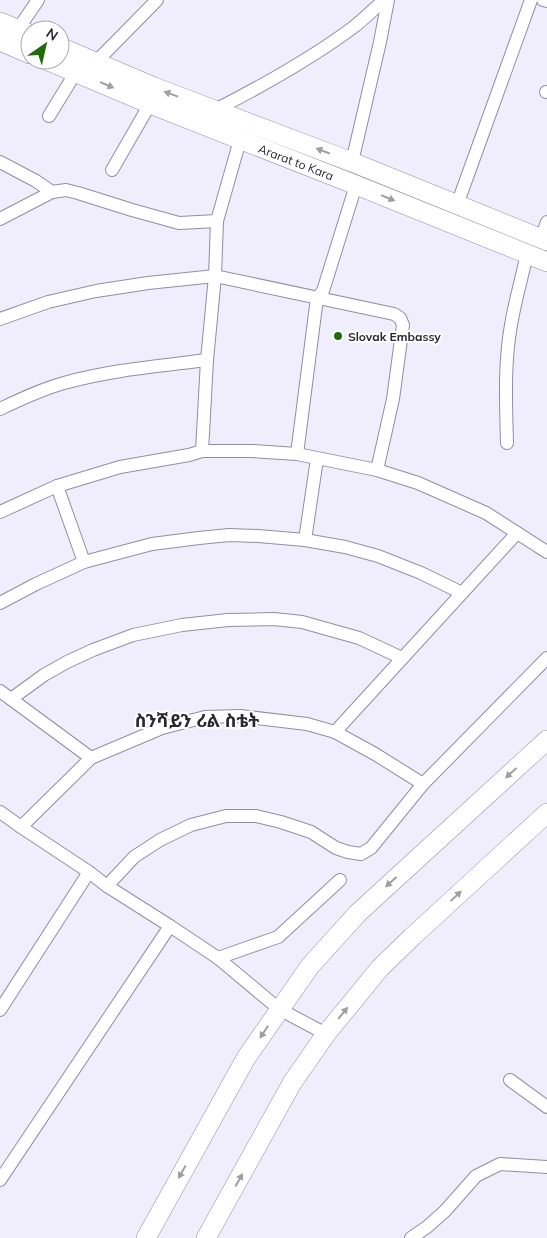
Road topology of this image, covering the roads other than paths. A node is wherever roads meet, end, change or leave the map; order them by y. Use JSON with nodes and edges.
{"nodes":[{"id":1,"x":38,"y":0,"type":"edge"},
{"id":2,"x":157,"y":0,"type":"edge"},
{"id":3,"x":384,"y":0,"type":"edge"},
{"id":4,"x":388,"y":0,"type":"edge"},
{"id":5,"x":531,"y":0,"type":"edge"},
{"id":6,"x":543,"y":0,"type":"edge"},
{"id":7,"x":547,"y":1,"type":"edge"},
{"id":8,"x":29,"y":20,"type":"edge"},
{"id":9,"x":0,"y":22,"type":"edge"},
{"id":10,"x":20,"y":30,"type":"edge"},
{"id":11,"x":0,"y":41,"type":"edge"},
{"id":12,"x":20,"y":50,"type":"edge"},
{"id":13,"x":70,"y":52,"type":"edge"},
{"id":14,"x":96,"y":62,"type":"junction"},
{"id":15,"x":70,"y":70,"type":"edge"},
{"id":16,"x":76,"y":72,"type":"junction"},
{"id":17,"x":150,"y":104,"type":"junction"},
{"id":18,"x":216,"y":110,"type":"junction"},
{"id":19,"x":49,"y":116,"type":"dead end"},
{"id":20,"x":240,"y":140,"type":"junction"},
{"id":21,"x":0,"y":162,"type":"edge"},
{"id":22,"x":352,"y":162,"type":"junction"},
{"id":23,"x":112,"y":170,"type":"dead end"},
{"id":24,"x":356,"y":185,"type":"junction"},
{"id":25,"x":52,"y":192,"type":"junction"},
{"id":26,"x":457,"y":205,"type":"junction"},
{"id":27,"x":0,"y":219,"type":"edge"},
{"id":28,"x":217,"y":221,"type":"junction"},
{"id":29,"x":501,"y":223,"type":"junction"},
{"id":30,"x":545,"y":234,"type":"edge"},
{"id":31,"x":495,"y":241,"type":"junction"},
{"id":32,"x":527,"y":254,"type":"junction"},
{"id":33,"x":547,"y":262,"type":"edge"},
{"id":34,"x":215,"y":276,"type":"junction"},
{"id":35,"x":317,"y":298,"type":"junction"},
{"id":36,"x":0,"y":319,"type":"edge"},
{"id":37,"x":207,"y":360,"type":"junction"},
{"id":38,"x":0,"y":409,"type":"edge"},
{"id":39,"x":507,"y":443,"type":"dead end"},
{"id":40,"x":202,"y":452,"type":"junction"},
{"id":41,"x":297,"y":454,"type":"junction"},
{"id":42,"x":317,"y":459,"type":"junction"},
{"id":43,"x":377,"y":470,"type":"junction"},
{"id":44,"x":57,"y":486,"type":"junction"},
{"id":45,"x":0,"y":512,"type":"edge"},
{"id":46,"x":518,"y":533,"type":"junction"},
{"id":47,"x":306,"y":540,"type":"junction"},
{"id":48,"x":547,"y":552,"type":"edge"},
{"id":49,"x":84,"y":562,"type":"junction"},
{"id":50,"x":462,"y":593,"type":"junction"},
{"id":51,"x":0,"y":603,"type":"edge"},
{"id":52,"x":402,"y":658,"type":"junction"},
{"id":53,"x":547,"y":658,"type":"edge"},
{"id":54,"x":0,"y":691,"type":"edge"},
{"id":55,"x":11,"y":699,"type":"junction"},
{"id":56,"x":335,"y":732,"type":"junction"},
{"id":57,"x":547,"y":740,"type":"edge"},
{"id":58,"x":91,"y":758,"type":"junction"},
{"id":59,"x":423,"y":784,"type":"junction"},
{"id":60,"x":547,"y":812,"type":"edge"},
{"id":61,"x":2,"y":817,"type":"edge"},
{"id":62,"x":21,"y":827,"type":"junction"},
{"id":63,"x":89,"y":872,"type":"junction"},
{"id":64,"x":340,"y":880,"type":"dead end"},
{"id":65,"x":107,"y":886,"type":"junction"},
{"id":66,"x":170,"y":926,"type":"junction"},
{"id":67,"x":218,"y":958,"type":"junction"},
{"id":68,"x":279,"y":1009,"type":"junction"},
{"id":69,"x":0,"y":1010,"type":"edge"},
{"id":70,"x":326,"y":1034,"type":"junction"},
{"id":71,"x":510,"y":1080,"type":"dead end"},
{"id":72,"x":547,"y":1107,"type":"edge"},
{"id":73,"x":547,"y":1167,"type":"edge"},
{"id":74,"x":0,"y":1180,"type":"edge"},
{"id":75,"x":146,"y":1238,"type":"edge"},
{"id":76,"x":206,"y":1238,"type":"edge"},
{"id":77,"x":411,"y":1238,"type":"edge"}],
"edges":[{"from":1,"to":8,"type":"street"},
{"from":2,"to":14,"type":"street"},
{"from":3,"to":18,"type":"street"},
{"from":4,"to":22,"type":"street"},
{"from":5,"to":26,"type":"street"},
{"from":6,"to":7,"type":"street"},
{"from":9,"to":10,"type":"main road"},
{"from":11,"to":12,"type":"main road"},
{"from":13,"to":14,"type":"main road","name":"Ararat to Kara"},
{"from":18,"to":14,"type":"main road","name":"Ararat to Kara","one_way":true},
{"from":15,"to":16,"type":"main road","name":"Ararat to Kara"},
{"from":16,"to":17,"type":"main road","name":"Ararat to Kara","one_way":true},
{"from":16,"to":19,"type":"street"},
{"from":17,"to":20,"type":"main road","name":"Ararat to Kara"},
{"from":17,"to":23,"type":"street"},
{"from":22,"to":18,"type":"main road","name":"Ararat to Kara","one_way":true},
{"from":20,"to":24,"type":"main road","name":"Ararat to Kara"},
{"from":20,"to":28,"type":"street"},
{"from":21,"to":25,"type":"street"},
{"from":22,"to":26,"type":"main road","name":"Ararat to Kara"},
{"from":24,"to":31,"type":"main road","name":"Ararat to Kara","one_way":true},
{"from":24,"to":35,"type":"street"},
{"from":25,"to":27,"type":"street"},
{"from":25,"to":28,"type":"street"},
{"from":26,"to":29,"type":"main road","name":"Ararat to Kara"},
{"from":28,"to":34,"type":"street"},
{"from":29,"to":30,"type":"main road","name":"Ararat to Kara"},
{"from":29,"to":31,"type":"main road"},
{"from":31,"to":32,"type":"main road","name":"Ararat to Kara"},
{"from":32,"to":33,"type":"main road","name":"Ararat to Kara"},
{"from":32,"to":39,"type":"street"},
{"from":34,"to":35,"type":"street"},
{"from":34,"to":36,"type":"street"},
{"from":34,"to":37,"type":"street"},
{"from":35,"to":41,"type":"street"},
{"from":35,"to":43,"type":"street"},
{"from":37,"to":38,"type":"street"},
{"from":37,"to":40,"type":"street"},
{"from":40,"to":41,"type":"street"},
{"from":40,"to":44,"type":"street"},
{"from":41,"to":42,"type":"street"},
{"from":42,"to":43,"type":"street"},
{"from":42,"to":47,"type":"street"},
{"from":43,"to":46,"type":"street"},
{"from":44,"to":45,"type":"street"},
{"from":44,"to":49,"type":"street"},
{"from":46,"to":48,"type":"street"},
{"from":46,"to":50,"type":"street"},
{"from":47,"to":49,"type":"street"},
{"from":47,"to":50,"type":"street"},
{"from":49,"to":51,"type":"street"},
{"from":50,"to":52,"type":"street"},
{"from":52,"to":55,"type":"street"},
{"from":52,"to":56,"type":"street"},
{"from":53,"to":59,"type":"street"},
{"from":54,"to":55,"type":"street"},
{"from":55,"to":58,"type":"street"},
{"from":56,"to":58,"type":"street"},
{"from":56,"to":59,"type":"street"},
{"from":57,"to":68,"type":"main road","one_way":true},
{"from":58,"to":62,"type":"street"},
{"from":59,"to":65,"type":"street"},
{"from":70,"to":60,"type":"main road","one_way":true},
{"from":61,"to":62,"type":"street"},
{"from":62,"to":63,"type":"street"},
{"from":63,"to":65,"type":"street"},
{"from":63,"to":69,"type":"street"},
{"from":64,"to":67,"type":"street"},
{"from":65,"to":66,"type":"street"},
{"from":66,"to":67,"type":"street"},
{"from":66,"to":74,"type":"street"},
{"from":67,"to":68,"type":"street"},
{"from":68,"to":70,"type":"street"},
{"from":68,"to":75,"type":"main road","one_way":true},
{"from":76,"to":70,"type":"main road","one_way":true},
{"from":71,"to":72,"type":"street"},
{"from":73,"to":77,"type":"street"}]}
